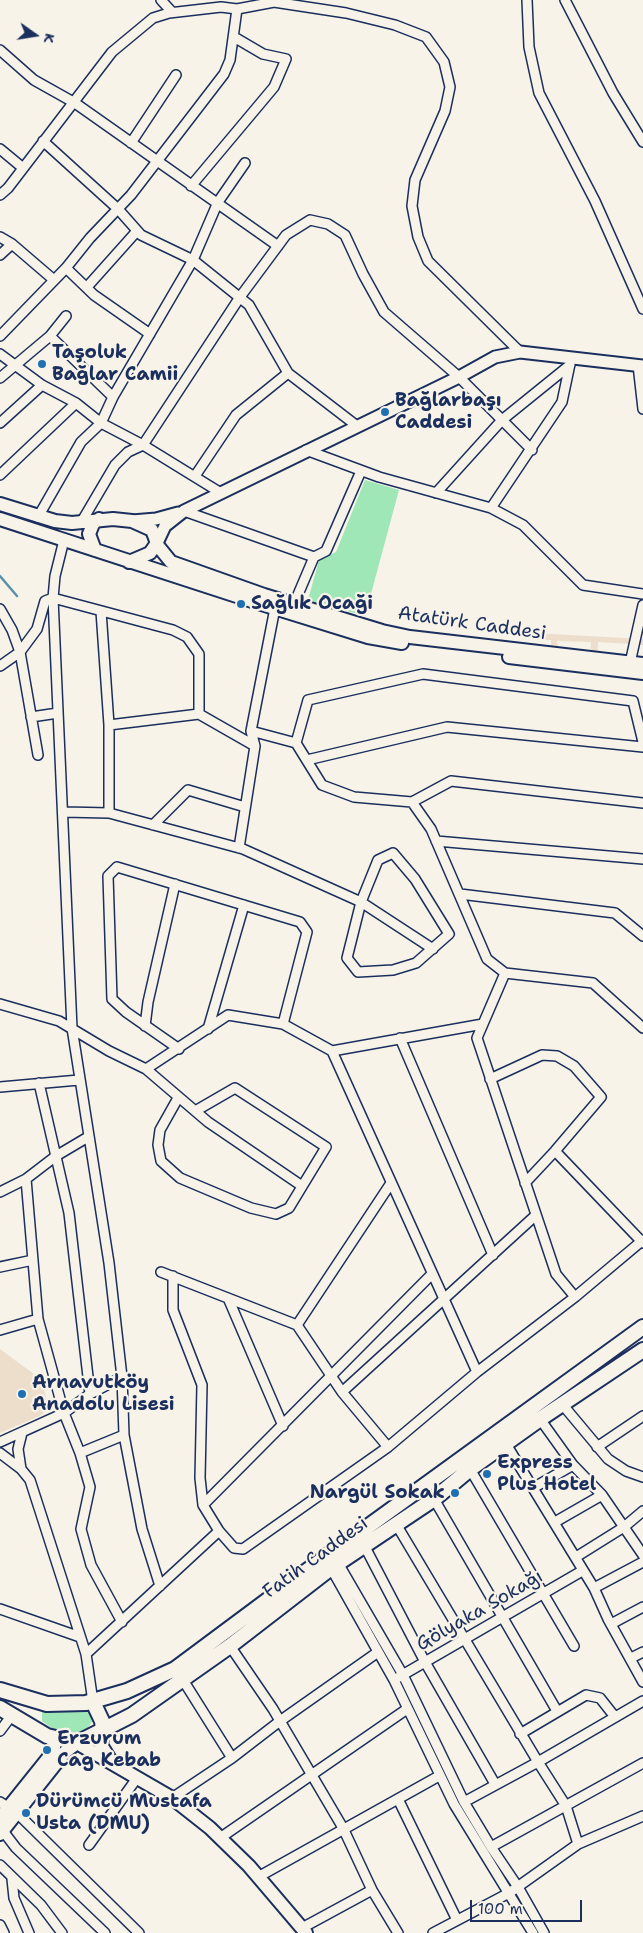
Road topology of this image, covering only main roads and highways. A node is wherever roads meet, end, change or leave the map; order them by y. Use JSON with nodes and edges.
{"nodes":[{"id":1,"x":0,"y":504,"type":"edge"},
{"id":2,"x":0,"y":519,"type":"edge"},
{"id":3,"x":99,"y":519,"type":"junction"},
{"id":4,"x":157,"y":543,"type":"junction"},
{"id":5,"x":95,"y":550,"type":"junction"},
{"id":6,"x":129,"y":562,"type":"junction"},
{"id":7,"x":637,"y":664,"type":"edge"},
{"id":8,"x":643,"y":674,"type":"edge"},
{"id":9,"x":643,"y":1327,"type":"edge"},
{"id":10,"x":643,"y":1350,"type":"edge"},
{"id":11,"x":0,"y":1690,"type":"edge"},
{"id":12,"x":34,"y":1701,"type":"junction"},
{"id":13,"x":93,"y":1702,"type":"junction"},
{"id":14,"x":6,"y":1712,"type":"edge"},
{"id":15,"x":103,"y":1730,"type":"junction"},
{"id":16,"x":47,"y":1736,"type":"junction"},
{"id":17,"x":77,"y":1743,"type":"junction"},
{"id":18,"x":114,"y":1765,"type":"junction"},
{"id":19,"x":9,"y":1807,"type":"edge"},
{"id":20,"x":0,"y":1818,"type":"edge"},
{"id":21,"x":1,"y":1833,"type":"edge"},
{"id":22,"x":304,"y":1931,"type":"edge"}],
"edges":[{"from":1,"to":3,"type":"main road","name":"Atatürk Caddesi"},
{"from":2,"to":5,"type":"main road","name":"Atatürk Caddesi"},
{"from":3,"to":4,"type":"main road","name":"Atatürk Caddesi"},
{"from":3,"to":5,"type":"main road"},
{"from":4,"to":6,"type":"main road"},
{"from":4,"to":7,"type":"main road","name":"Atatürk Caddesi"},
{"from":5,"to":6,"type":"main road","name":"Atatürk Caddesi"},
{"from":6,"to":8,"type":"main road","name":"Atatürk Caddesi"},
{"from":9,"to":13,"type":"main road","name":"Fatih Caddesi"},
{"from":10,"to":15,"type":"main road","name":"Fatih Caddesi"},
{"from":11,"to":12,"type":"main road","name":"Fatih Caddesi"},
{"from":12,"to":13,"type":"main road","name":"Fatih Caddesi"},
{"from":12,"to":16,"type":"main road"},
{"from":13,"to":15,"type":"main road"},
{"from":14,"to":16,"type":"main road"},
{"from":15,"to":17,"type":"main road","name":"Fatih Caddesi"},
{"from":15,"to":18,"type":"main road"},
{"from":16,"to":17,"type":"main road"},
{"from":16,"to":19,"type":"main road"},
{"from":17,"to":18,"type":"main road"},
{"from":17,"to":19,"type":"main road"},
{"from":18,"to":22,"type":"main road"},
{"from":19,"to":20,"type":"main road"},
{"from":19,"to":21,"type":"main road"}]}
